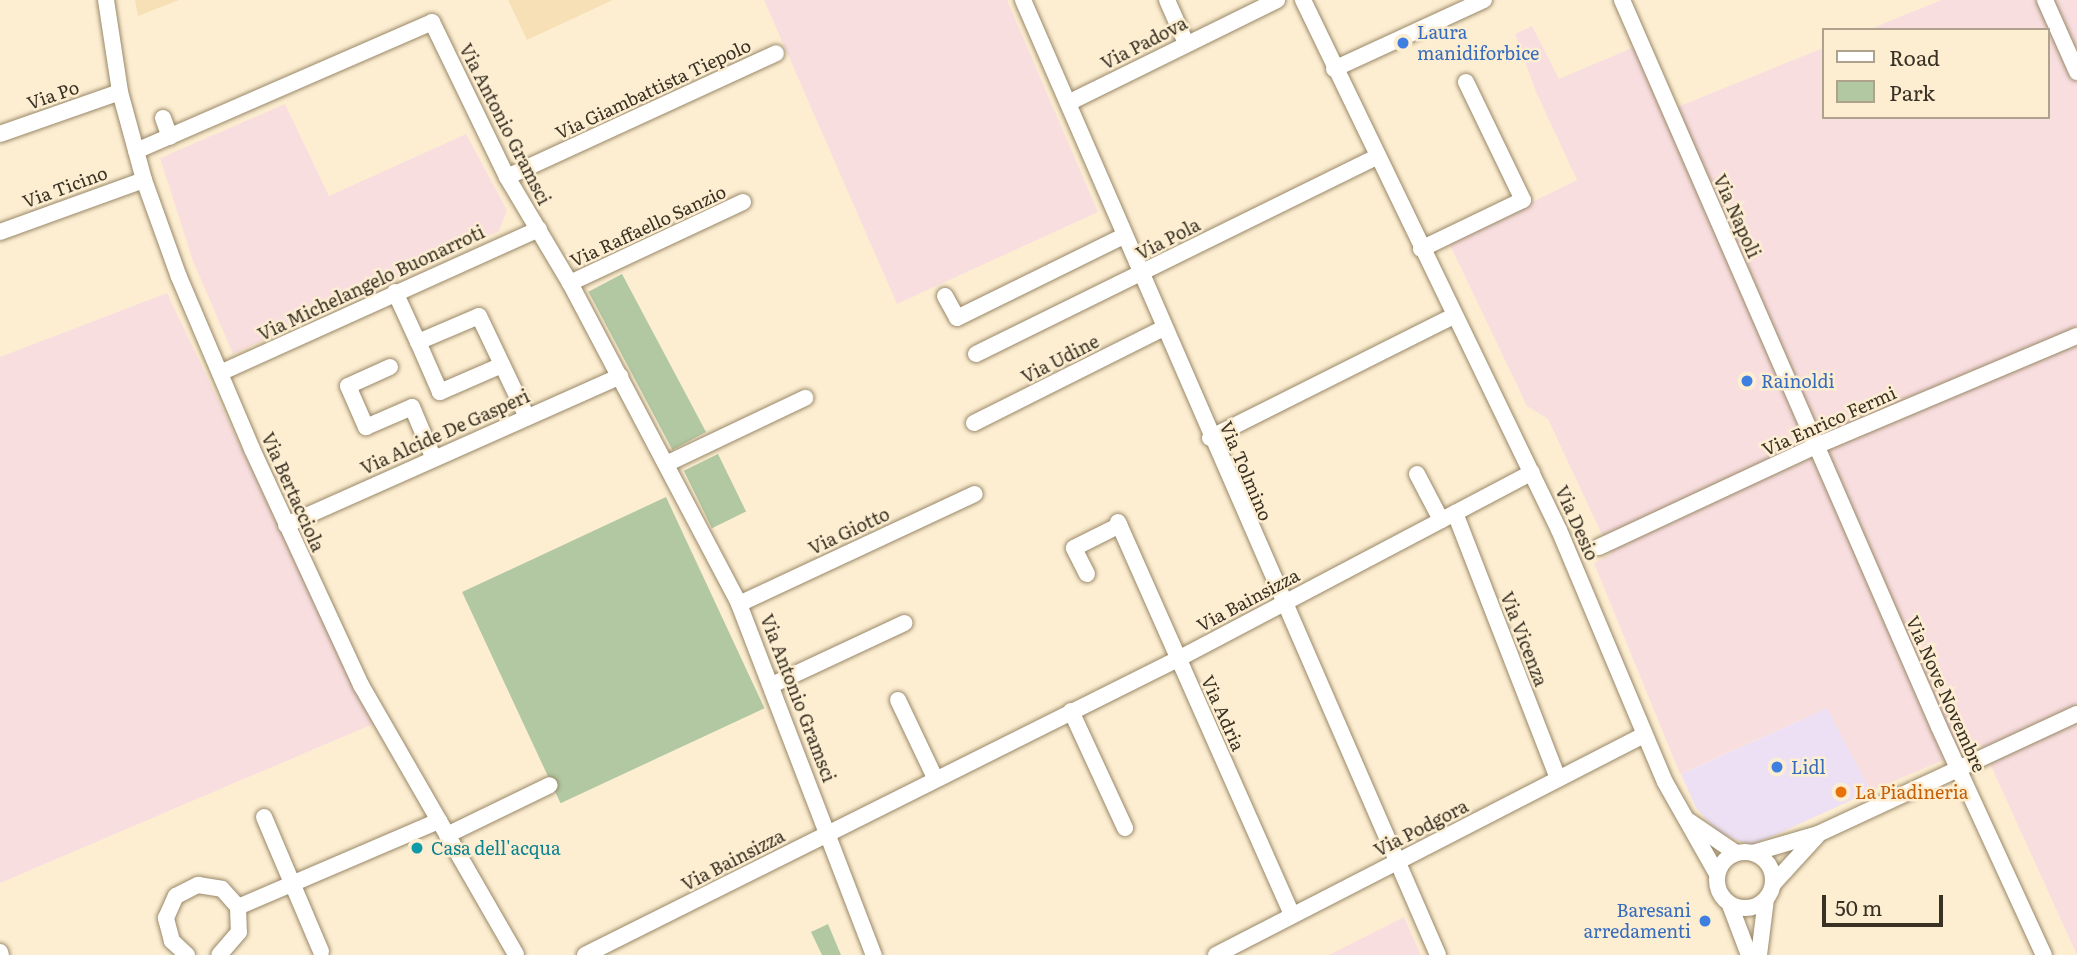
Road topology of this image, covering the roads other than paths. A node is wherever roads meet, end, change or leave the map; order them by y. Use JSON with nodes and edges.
{"nodes":[{"id":1,"x":107,"y":0,"type":"edge"},
{"id":2,"x":1023,"y":0,"type":"edge"},
{"id":3,"x":1167,"y":0,"type":"edge"},
{"id":4,"x":1276,"y":0,"type":"edge"},
{"id":5,"x":1303,"y":0,"type":"edge"},
{"id":6,"x":1484,"y":0,"type":"edge"},
{"id":7,"x":1622,"y":0,"type":"edge"},
{"id":8,"x":2045,"y":0,"type":"edge"},
{"id":9,"x":1186,"y":43,"type":"junction"},
{"id":10,"x":776,"y":53,"type":"dead end"},
{"id":11,"x":1334,"y":69,"type":"junction"},
{"id":12,"x":2077,"y":72,"type":"edge"},
{"id":13,"x":1465,"y":82,"type":"dead end"},
{"id":14,"x":120,"y":92,"type":"junction"},
{"id":15,"x":1068,"y":103,"type":"junction"},
{"id":16,"x":163,"y":118,"type":"dead end"},
{"id":17,"x":0,"y":134,"type":"edge"},
{"id":18,"x":170,"y":137,"type":"junction"},
{"id":19,"x":136,"y":151,"type":"junction"},
{"id":20,"x":1376,"y":157,"type":"junction"},
{"id":21,"x":507,"y":177,"type":"junction"},
{"id":22,"x":144,"y":180,"type":"junction"},
{"id":23,"x":743,"y":202,"type":"dead end"},
{"id":24,"x":539,"y":229,"type":"junction"},
{"id":25,"x":0,"y":232,"type":"edge"},
{"id":26,"x":1124,"y":236,"type":"junction"},
{"id":27,"x":1421,"y":249,"type":"junction"},
{"id":28,"x":1142,"y":274,"type":"junction"},
{"id":29,"x":570,"y":283,"type":"junction"},
{"id":30,"x":396,"y":292,"type":"junction"},
{"id":31,"x":945,"y":296,"type":"dead end"},
{"id":32,"x":1454,"y":316,"type":"junction"},
{"id":33,"x":1164,"y":328,"type":"junction"},
{"id":34,"x":2077,"y":336,"type":"edge"},
{"id":35,"x":418,"y":342,"type":"junction"},
{"id":36,"x":976,"y":354,"type":"dead end"},
{"id":37,"x":502,"y":365,"type":"junction"},
{"id":38,"x":390,"y":367,"type":"dead end"},
{"id":39,"x":220,"y":373,"type":"junction"},
{"id":40,"x":620,"y":376,"type":"junction"},
{"id":41,"x":805,"y":398,"type":"dead end"},
{"id":42,"x":527,"y":417,"type":"junction"},
{"id":43,"x":974,"y":423,"type":"dead end"},
{"id":44,"x":1210,"y":438,"type":"junction"},
{"id":45,"x":1816,"y":446,"type":"junction"},
{"id":46,"x":434,"y":458,"type":"junction"},
{"id":47,"x":667,"y":463,"type":"junction"},
{"id":48,"x":1532,"y":472,"type":"junction"},
{"id":49,"x":1417,"y":474,"type":"dead end"},
{"id":50,"x":975,"y":494,"type":"dead end"},
{"id":51,"x":1448,"y":516,"type":"junction"},
{"id":52,"x":286,"y":525,"type":"junction"},
{"id":53,"x":1599,"y":547,"type":"dead end"},
{"id":54,"x":1087,"y":574,"type":"dead end"},
{"id":55,"x":1282,"y":603,"type":"junction"},
{"id":56,"x":739,"y":604,"type":"junction"},
{"id":57,"x":905,"y":623,"type":"dead end"},
{"id":58,"x":1178,"y":659,"type":"junction"},
{"id":59,"x":774,"y":684,"type":"junction"},
{"id":60,"x":898,"y":700,"type":"dead end"},
{"id":61,"x":1071,"y":711,"type":"junction"},
{"id":62,"x":2077,"y":714,"type":"edge"},
{"id":63,"x":1644,"y":735,"type":"junction"},
{"id":64,"x":1957,"y":767,"type":"junction"},
{"id":65,"x":935,"y":778,"type":"junction"},
{"id":66,"x":1558,"y":779,"type":"junction"},
{"id":67,"x":550,"y":785,"type":"dead end"},
{"id":68,"x":264,"y":817,"type":"dead end"},
{"id":69,"x":1685,"y":819,"type":"junction"},
{"id":70,"x":443,"y":828,"type":"junction"},
{"id":71,"x":1125,"y":828,"type":"dead end"},
{"id":72,"x":829,"y":833,"type":"junction"},
{"id":73,"x":1818,"y":834,"type":"junction"},
{"id":74,"x":1745,"y":853,"type":"junction"},
{"id":75,"x":1396,"y":864,"type":"junction"},
{"id":76,"x":1717,"y":874,"type":"junction"},
{"id":77,"x":1773,"y":884,"type":"junction"},
{"id":78,"x":293,"y":885,"type":"junction"},
{"id":79,"x":1766,"y":899,"type":"junction"},
{"id":80,"x":1730,"y":905,"type":"junction"},
{"id":81,"x":238,"y":907,"type":"junction"},
{"id":82,"x":1292,"y":915,"type":"junction"},
{"id":83,"x":321,"y":951,"type":"dead end"},
{"id":84,"x":187,"y":955,"type":"edge"},
{"id":85,"x":219,"y":955,"type":"edge"},
{"id":86,"x":516,"y":955,"type":"edge"},
{"id":87,"x":585,"y":955,"type":"edge"},
{"id":88,"x":874,"y":955,"type":"edge"},
{"id":89,"x":1216,"y":955,"type":"edge"},
{"id":90,"x":1438,"y":955,"type":"edge"},
{"id":91,"x":1749,"y":955,"type":"edge"},
{"id":92,"x":1759,"y":955,"type":"edge"},
{"id":93,"x":2043,"y":955,"type":"edge"}],
"edges":[{"from":1,"to":14,"type":"street","name":"Via Bertacciola"},
{"from":2,"to":15,"type":"street","name":"Via Tolmino"},
{"from":3,"to":9,"type":"street"},
{"from":4,"to":9,"type":"street","name":"Via Padova"},
{"from":5,"to":11,"type":"street","name":"Via Desio"},
{"from":6,"to":11,"type":"street"},
{"from":7,"to":45,"type":"street","name":"Via Napoli"},
{"from":8,"to":12,"type":"street"},
{"from":9,"to":15,"type":"street","name":"Via Padova"},
{"from":10,"to":21,"type":"street","name":"Via Giambattista Tiepolo"},
{"from":11,"to":20,"type":"street","name":"Via Desio"},
{"from":13,"to":27,"type":"street"},
{"from":14,"to":17,"type":"street","name":"Via Po"},
{"from":14,"to":19,"type":"street","name":"Via Bertacciola"},
{"from":15,"to":26,"type":"street","name":"Via Tolmino"},
{"from":16,"to":18,"type":"street"},
{"from":18,"to":19,"type":"street"},
{"from":18,"to":21,"type":"street","name":"Via Antonio Gramsci"},
{"from":19,"to":22,"type":"street","name":"Via Bertacciola"},
{"from":20,"to":27,"type":"street","name":"Via Desio"},
{"from":20,"to":28,"type":"street","name":"Via Pola"},
{"from":21,"to":24,"type":"street","name":"Via Antonio Gramsci"},
{"from":22,"to":25,"type":"street","name":"Via Ticino"},
{"from":22,"to":39,"type":"street","name":"Via Bertacciola"},
{"from":23,"to":29,"type":"street","name":"Via Raffaello Sanzio"},
{"from":24,"to":29,"type":"street","name":"Via Antonio Gramsci"},
{"from":24,"to":30,"type":"street","name":"Via Michelangelo Buonarroti"},
{"from":26,"to":28,"type":"street","name":"Via Tolmino"},
{"from":26,"to":31,"type":"street"},
{"from":27,"to":32,"type":"street","name":"Via Desio"},
{"from":28,"to":33,"type":"street","name":"Via Tolmino"},
{"from":28,"to":36,"type":"street","name":"Via Pola"},
{"from":29,"to":40,"type":"street","name":"Via Antonio Gramsci"},
{"from":30,"to":35,"type":"street"},
{"from":30,"to":39,"type":"street","name":"Via Michelangelo Buonarroti"},
{"from":32,"to":44,"type":"street"},
{"from":32,"to":48,"type":"street","name":"Via Desio"},
{"from":33,"to":43,"type":"street","name":"Via Udine"},
{"from":33,"to":44,"type":"street","name":"Via Tolmino"},
{"from":34,"to":45,"type":"street","name":"Via Enrico Fermi"},
{"from":35,"to":37,"type":"street"},
{"from":35,"to":37,"type":"street"},
{"from":37,"to":42,"type":"street"},
{"from":38,"to":46,"type":"street"},
{"from":39,"to":52,"type":"street","name":"Via Bertacciola"},
{"from":40,"to":42,"type":"street","name":"Via Alcide De Gasperi"},
{"from":40,"to":47,"type":"street","name":"Via Antonio Gramsci"},
{"from":41,"to":47,"type":"street"},
{"from":42,"to":46,"type":"street","name":"Via Alcide De Gasperi"},
{"from":44,"to":55,"type":"street","name":"Via Tolmino"},
{"from":45,"to":53,"type":"street","name":"Via Enrico Fermi"},
{"from":45,"to":64,"type":"street","name":"Via Nove Novembre"},
{"from":46,"to":52,"type":"street","name":"Via Alcide De Gasperi"},
{"from":47,"to":56,"type":"street","name":"Via Antonio Gramsci"},
{"from":48,"to":51,"type":"street","name":"Via Bainsizza"},
{"from":48,"to":63,"type":"street","name":"Via Desio"},
{"from":49,"to":51,"type":"street"},
{"from":50,"to":56,"type":"street","name":"Via Giotto"},
{"from":51,"to":55,"type":"street","name":"Via Bainsizza"},
{"from":51,"to":66,"type":"street","name":"Via Vicenza"},
{"from":52,"to":70,"type":"street","name":"Via Bertacciola"},
{"from":54,"to":58,"type":"street","name":"Via Adria"},
{"from":55,"to":58,"type":"street","name":"Via Bainsizza"},
{"from":55,"to":75,"type":"street","name":"Via Tolmino"},
{"from":56,"to":59,"type":"street","name":"Via Antonio Gramsci"},
{"from":57,"to":59,"type":"street"},
{"from":58,"to":61,"type":"street","name":"Via Bainsizza"},
{"from":58,"to":82,"type":"street","name":"Via Adria"},
{"from":59,"to":72,"type":"street","name":"Via Antonio Gramsci"},
{"from":60,"to":65,"type":"street"},
{"from":61,"to":65,"type":"street","name":"Via Bainsizza"},
{"from":61,"to":71,"type":"street"},
{"from":62,"to":64,"type":"street"},
{"from":63,"to":66,"type":"street","name":"Via Podgora"},
{"from":63,"to":69,"type":"street","name":"Via Desio"},
{"from":64,"to":73,"type":"street"},
{"from":64,"to":93,"type":"street","name":"Via Nove Novembre"},
{"from":65,"to":72,"type":"street","name":"Via Bainsizza"},
{"from":66,"to":75,"type":"street","name":"Via Podgora"},
{"from":67,"to":70,"type":"street"},
{"from":68,"to":78,"type":"street"},
{"from":69,"to":74,"type":"street"},
{"from":69,"to":76,"type":"street","name":"Via Desio"},
{"from":70,"to":78,"type":"street"},
{"from":70,"to":86,"type":"street","name":"Via Bertacciola"},
{"from":72,"to":87,"type":"street","name":"Via Bainsizza"},
{"from":72,"to":88,"type":"street","name":"Via Antonio Gramsci"},
{"from":73,"to":74,"type":"street"},
{"from":73,"to":77,"type":"street"},
{"from":74,"to":76,"type":"street"},
{"from":74,"to":77,"type":"street"},
{"from":75,"to":82,"type":"street","name":"Via Podgora"},
{"from":75,"to":90,"type":"street","name":"Via Tolmino"},
{"from":76,"to":80,"type":"street"},
{"from":77,"to":79,"type":"street"},
{"from":78,"to":81,"type":"street"},
{"from":78,"to":83,"type":"street"},
{"from":79,"to":80,"type":"street"},
{"from":79,"to":92,"type":"street"},
{"from":80,"to":91,"type":"street"},
{"from":81,"to":84,"type":"street"},
{"from":81,"to":85,"type":"street"},
{"from":82,"to":89,"type":"street","name":"Via Podgora"}]}
